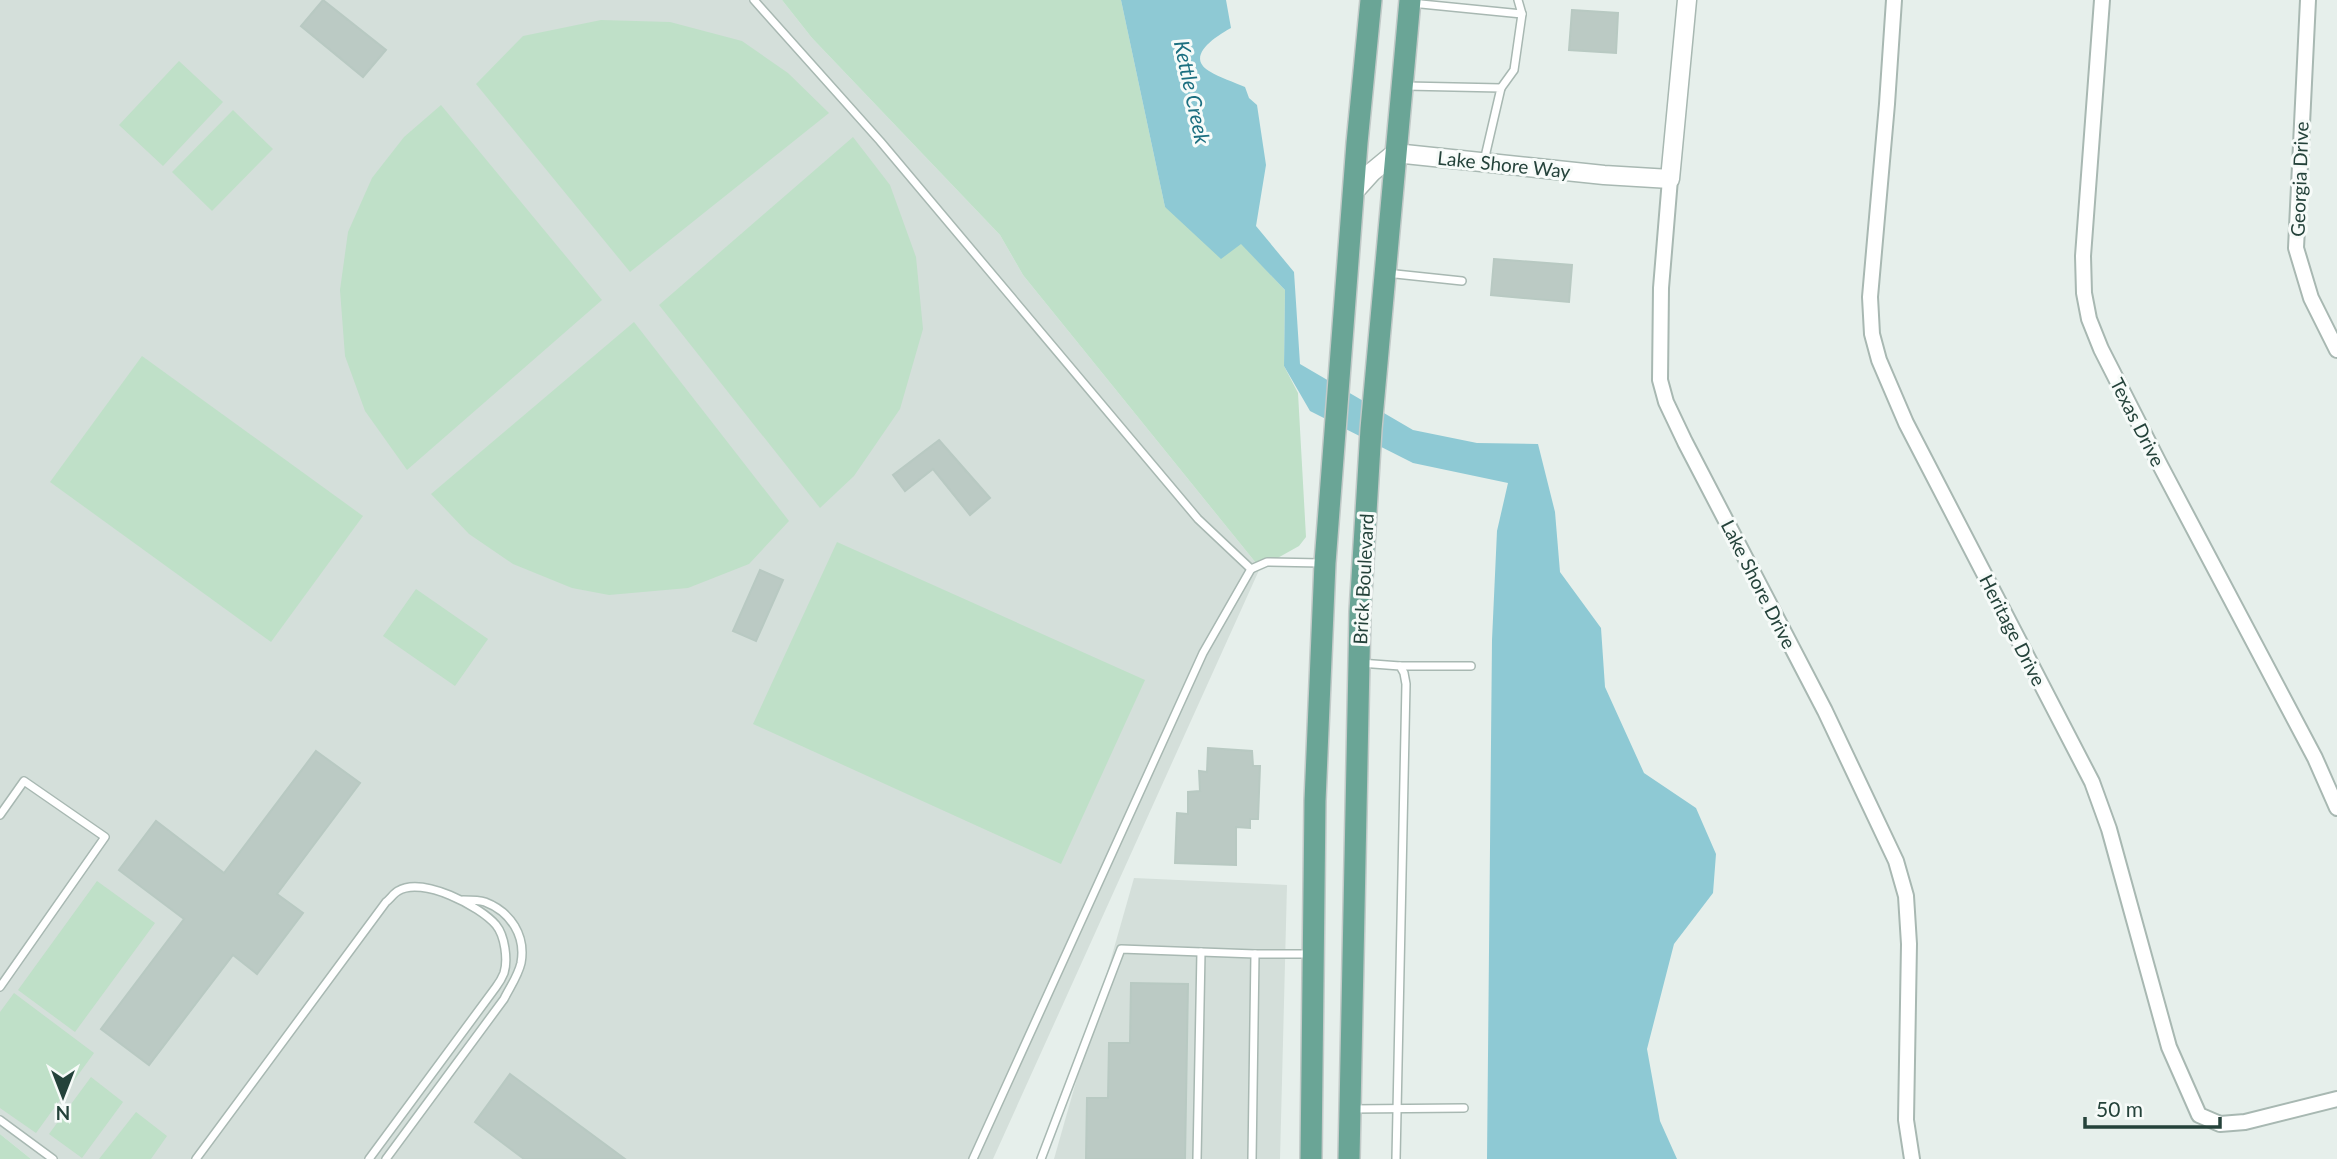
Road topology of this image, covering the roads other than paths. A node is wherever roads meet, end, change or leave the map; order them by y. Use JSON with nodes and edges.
{"nodes":[{"id":1,"x":754,"y":0,"type":"edge"},
{"id":2,"x":1371,"y":0,"type":"edge"},
{"id":3,"x":1518,"y":0,"type":"edge"},
{"id":4,"x":1687,"y":0,"type":"edge"},
{"id":5,"x":1894,"y":0,"type":"edge"},
{"id":6,"x":2102,"y":0,"type":"edge"},
{"id":7,"x":2308,"y":0,"type":"edge"},
{"id":8,"x":1410,"y":1,"type":"edge"},
{"id":9,"x":1522,"y":14,"type":"junction"},
{"id":10,"x":1402,"y":86,"type":"junction"},
{"id":11,"x":1501,"y":88,"type":"junction"},
{"id":12,"x":1395,"y":153,"type":"junction"},
{"id":13,"x":1483,"y":162,"type":"junction"},
{"id":14,"x":1670,"y":178,"type":"junction"},
{"id":15,"x":1353,"y":193,"type":"junction"},
{"id":16,"x":1385,"y":273,"type":"junction"},
{"id":17,"x":1462,"y":281,"type":"dead end"},
{"id":18,"x":2337,"y":349,"type":"edge"},
{"id":19,"x":1325,"y":563,"type":"junction"},
{"id":20,"x":1251,"y":569,"type":"junction"},
{"id":21,"x":1359,"y":663,"type":"junction"},
{"id":22,"x":1399,"y":666,"type":"junction"},
{"id":23,"x":1471,"y":666,"type":"dead end"},
{"id":24,"x":2334,"y":792,"type":"edge"},
{"id":25,"x":2337,"y":808,"type":"edge"},
{"id":26,"x":0,"y":815,"type":"edge"},
{"id":27,"x":460,"y":900,"type":"junction"},
{"id":28,"x":1201,"y":952,"type":"junction"},
{"id":29,"x":1255,"y":954,"type":"junction"},
{"id":30,"x":1313,"y":954,"type":"junction"},
{"id":31,"x":0,"y":987,"type":"edge"},
{"id":32,"x":460,"y":1036,"type":"junction"},
{"id":33,"x":470,"y":1044,"type":"junction"},
{"id":34,"x":2337,"y":1099,"type":"edge"},
{"id":35,"x":1398,"y":1108,"type":"junction"},
{"id":36,"x":1464,"y":1108,"type":"dead end"},
{"id":37,"x":1350,"y":1110,"type":"junction"},
{"id":38,"x":0,"y":1120,"type":"edge"},
{"id":39,"x":53,"y":1159,"type":"edge"},
{"id":40,"x":196,"y":1159,"type":"edge"},
{"id":41,"x":369,"y":1159,"type":"edge"},
{"id":42,"x":386,"y":1159,"type":"edge"},
{"id":43,"x":973,"y":1159,"type":"edge"},
{"id":44,"x":1041,"y":1159,"type":"edge"},
{"id":45,"x":1197,"y":1159,"type":"edge"},
{"id":46,"x":1252,"y":1159,"type":"edge"},
{"id":47,"x":1311,"y":1159,"type":"edge"},
{"id":48,"x":1349,"y":1159,"type":"edge"},
{"id":49,"x":1396,"y":1159,"type":"edge"},
{"id":50,"x":1912,"y":1159,"type":"edge"}],
"edges":[{"from":1,"to":20,"type":"lane"},
{"from":2,"to":15,"type":"main road","name":"Brick Boulevard"},
{"from":3,"to":9,"type":"lane"},
{"from":4,"to":14,"type":"street","name":"Lake Shore Drive"},
{"from":5,"to":34,"type":"street","name":"Heritage Drive"},
{"from":6,"to":24,"type":"street","name":"Texas Drive"},
{"from":7,"to":18,"type":"street","name":"Georgia Drive"},
{"from":8,"to":9,"type":"lane"},
{"from":8,"to":10,"type":"main road","name":"Brick Boulevard"},
{"from":9,"to":11,"type":"lane"},
{"from":10,"to":11,"type":"lane"},
{"from":10,"to":12,"type":"main road","name":"Brick Boulevard"},
{"from":11,"to":13,"type":"lane"},
{"from":12,"to":13,"type":"street","name":"Lake Shore Way"},
{"from":12,"to":15,"type":"street"},
{"from":12,"to":16,"type":"main road","name":"Brick Boulevard"},
{"from":13,"to":14,"type":"street","name":"Lake Shore Way"},
{"from":14,"to":50,"type":"street","name":"Lake Shore Drive"},
{"from":15,"to":19,"type":"main road","name":"Brick Boulevard"},
{"from":16,"to":17,"type":"lane"},
{"from":16,"to":21,"type":"main road","name":"Brick Boulevard"},
{"from":19,"to":20,"type":"lane"},
{"from":19,"to":30,"type":"main road","name":"Brick Boulevard"},
{"from":20,"to":43,"type":"lane"},
{"from":21,"to":22,"type":"lane"},
{"from":21,"to":37,"type":"main road","name":"Brick Boulevard"},
{"from":22,"to":23,"type":"lane"},
{"from":22,"to":35,"type":"lane"},
{"from":24,"to":25,"type":"street","name":"Texas Drive"},
{"from":26,"to":31,"type":"lane"},
{"from":27,"to":32,"type":"lane"},
{"from":27,"to":33,"type":"lane"},
{"from":27,"to":40,"type":"lane"},
{"from":28,"to":29,"type":"lane"},
{"from":28,"to":44,"type":"lane"},
{"from":28,"to":45,"type":"lane"},
{"from":29,"to":30,"type":"lane"},
{"from":29,"to":46,"type":"lane"},
{"from":30,"to":47,"type":"main road","name":"Brick Boulevard"},
{"from":32,"to":33,"type":"lane"},
{"from":32,"to":41,"type":"lane"},
{"from":33,"to":42,"type":"lane"},
{"from":35,"to":36,"type":"lane"},
{"from":35,"to":37,"type":"lane"},
{"from":35,"to":49,"type":"lane"},
{"from":37,"to":48,"type":"main road","name":"Brick Boulevard"},
{"from":38,"to":39,"type":"lane"}]}
